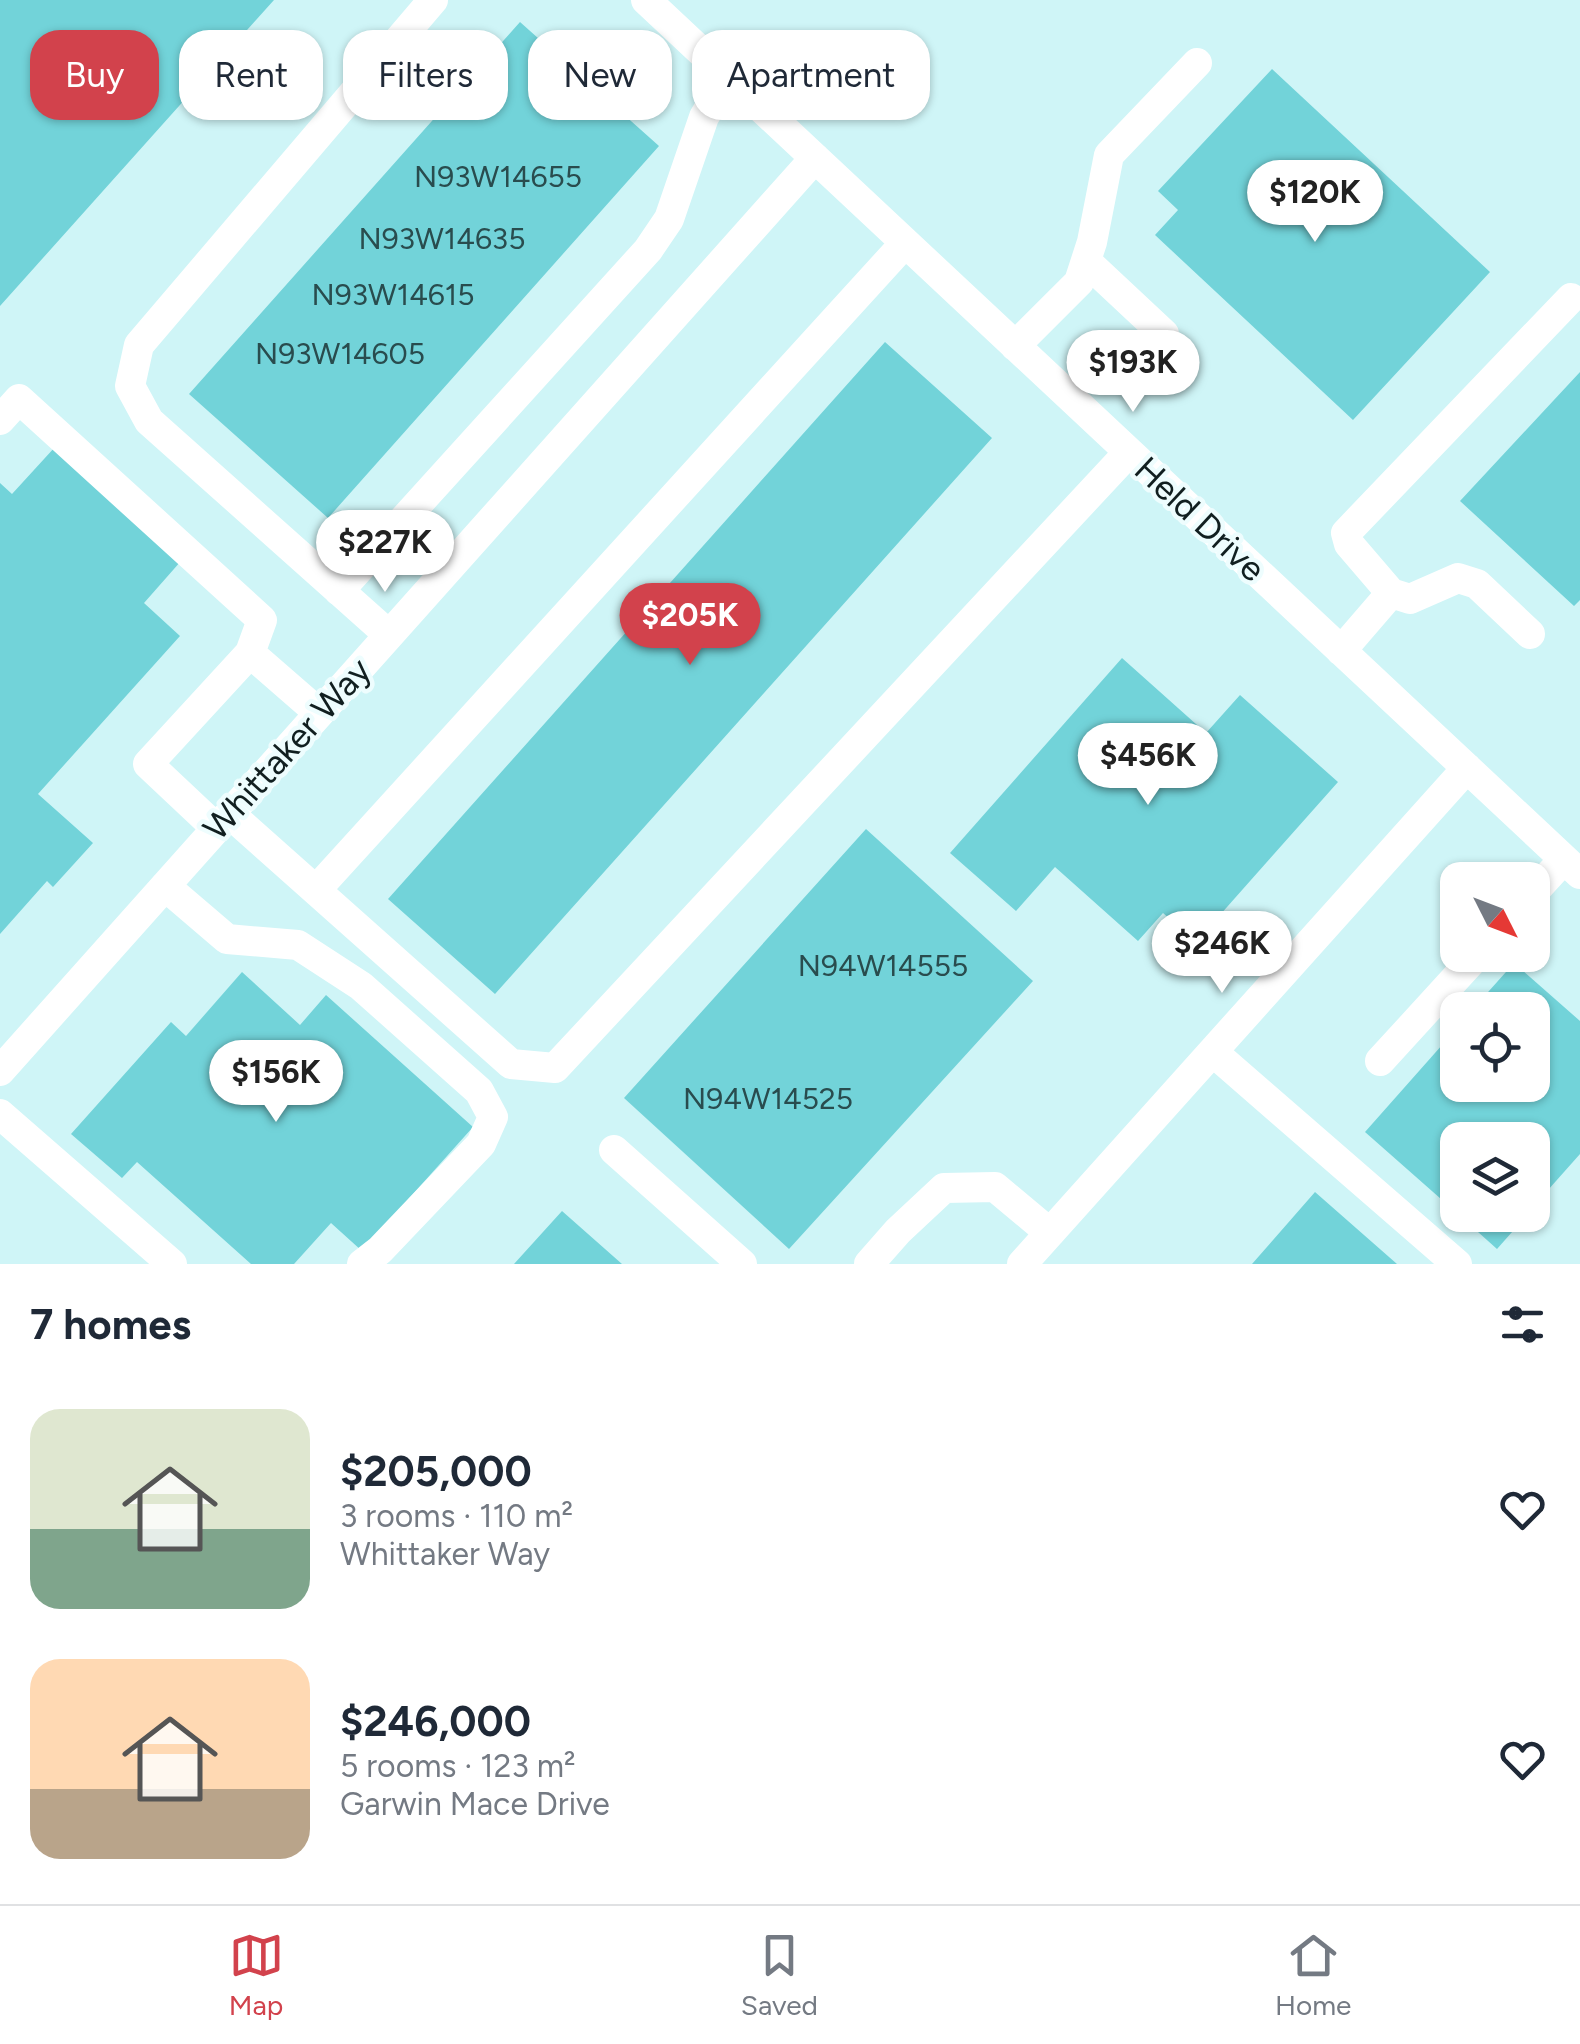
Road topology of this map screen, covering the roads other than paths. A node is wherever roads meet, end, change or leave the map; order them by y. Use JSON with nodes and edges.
{"nodes":[{"id":1,"x":433,"y":0,"type":"edge"},
{"id":2,"x":646,"y":0,"type":"edge"},
{"id":3,"x":692,"y":43,"type":"edge"},
{"id":4,"x":1198,"y":62,"type":"dead end"},
{"id":5,"x":703,"y":120,"type":"edge"},
{"id":6,"x":774,"y":120,"type":"edge"},
{"id":7,"x":814,"y":158,"type":"junction"},
{"id":8,"x":905,"y":243,"type":"junction"},
{"id":9,"x":1086,"y":262,"type":"junction"},
{"id":10,"x":1571,"y":298,"type":"dead end"},
{"id":11,"x":1164,"y":334,"type":"dead end"},
{"id":12,"x":1015,"y":346,"type":"junction"},
{"id":13,"x":9,"y":410,"type":"edge"},
{"id":14,"x":1129,"y":452,"type":"junction"},
{"id":15,"x":340,"y":591,"type":"junction"},
{"id":16,"x":1391,"y":593,"type":"junction"},
{"id":17,"x":1530,"y":634,"type":"dead end"},
{"id":18,"x":389,"y":635,"type":"junction"},
{"id":19,"x":1341,"y":651,"type":"junction"},
{"id":20,"x":250,"y":653,"type":"junction"},
{"id":21,"x":319,"y":713,"type":"junction"},
{"id":22,"x":1467,"y":768,"type":"junction"},
{"id":23,"x":223,"y":821,"type":"junction"},
{"id":24,"x":1572,"y":867,"type":"edge"},
{"id":25,"x":1550,"y":882,"type":"edge"},
{"id":26,"x":165,"y":886,"type":"junction"},
{"id":27,"x":316,"y":890,"type":"junction"},
{"id":28,"x":1462,"y":972,"type":"edge"},
{"id":29,"x":1213,"y":1052,"type":"junction"},
{"id":30,"x":1380,"y":1062,"type":"dead end"},
{"id":31,"x":0,"y":1071,"type":"edge"},
{"id":32,"x":0,"y":1114,"type":"edge"},
{"id":33,"x":614,"y":1150,"type":"dead end"},
{"id":34,"x":1050,"y":1233,"type":"junction"},
{"id":35,"x":172,"y":1264,"type":"edge"},
{"id":36,"x":362,"y":1264,"type":"edge"},
{"id":37,"x":742,"y":1264,"type":"edge"},
{"id":38,"x":869,"y":1264,"type":"edge"},
{"id":39,"x":1022,"y":1264,"type":"edge"},
{"id":40,"x":1457,"y":1264,"type":"edge"}],
"edges":[{"from":1,"to":15,"type":"street"},
{"from":2,"to":3,"type":"street","name":"Held Drive"},
{"from":4,"to":9,"type":"street"},
{"from":5,"to":15,"type":"street"},
{"from":6,"to":7,"type":"street","name":"Held Drive"},
{"from":7,"to":8,"type":"street","name":"Held Drive"},
{"from":7,"to":18,"type":"street","name":"Whittaker Way"},
{"from":8,"to":12,"type":"street","name":"Held Drive"},
{"from":8,"to":27,"type":"street"},
{"from":9,"to":11,"type":"street"},
{"from":9,"to":12,"type":"street"},
{"from":10,"to":16,"type":"street"},
{"from":12,"to":14,"type":"street","name":"Held Drive"},
{"from":13,"to":20,"type":"street"},
{"from":14,"to":19,"type":"street","name":"Held Drive"},
{"from":14,"to":27,"type":"street"},
{"from":15,"to":18,"type":"street"},
{"from":16,"to":17,"type":"street"},
{"from":16,"to":19,"type":"street"},
{"from":18,"to":21,"type":"street","name":"Whittaker Way"},
{"from":19,"to":22,"type":"street","name":"Held Drive"},
{"from":20,"to":21,"type":"street"},
{"from":20,"to":23,"type":"street"},
{"from":21,"to":23,"type":"street","name":"Whittaker Way"},
{"from":22,"to":24,"type":"street","name":"Held Drive"},
{"from":22,"to":29,"type":"street"},
{"from":23,"to":26,"type":"street","name":"Whittaker Way"},
{"from":23,"to":27,"type":"street"},
{"from":24,"to":25,"type":"street"},
{"from":26,"to":31,"type":"street","name":"Whittaker Way"},
{"from":26,"to":36,"type":"street"},
{"from":28,"to":30,"type":"street"},
{"from":29,"to":34,"type":"street"},
{"from":29,"to":40,"type":"street"},
{"from":32,"to":35,"type":"street"},
{"from":33,"to":37,"type":"street"},
{"from":34,"to":38,"type":"street"},
{"from":34,"to":39,"type":"street"}]}
